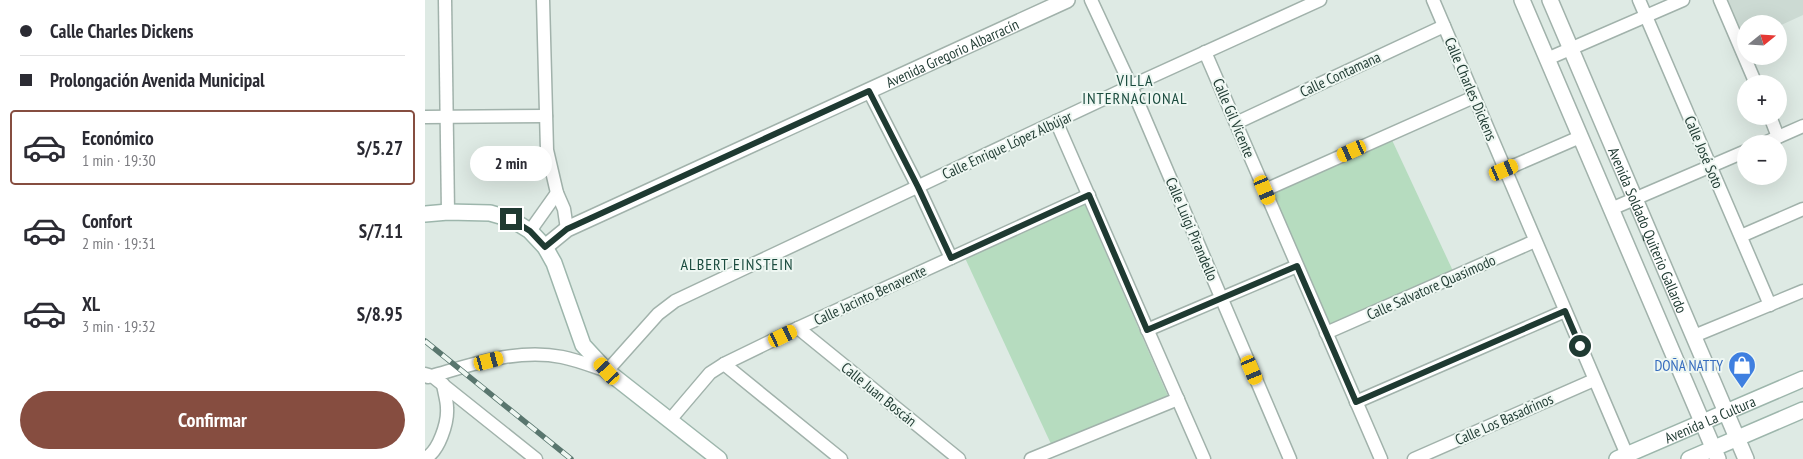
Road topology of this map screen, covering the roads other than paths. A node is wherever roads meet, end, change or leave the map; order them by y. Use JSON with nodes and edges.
{"nodes":[{"id":1,"x":445,"y":0,"type":"edge"},
{"id":2,"x":543,"y":0,"type":"edge"},
{"id":3,"x":1067,"y":0,"type":"edge"},
{"id":4,"x":1091,"y":0,"type":"edge"},
{"id":5,"x":1320,"y":0,"type":"edge"},
{"id":6,"x":1433,"y":0,"type":"edge"},
{"id":7,"x":1521,"y":0,"type":"edge"},
{"id":8,"x":1550,"y":0,"type":"edge"},
{"id":9,"x":1639,"y":0,"type":"edge"},
{"id":10,"x":1683,"y":0,"type":"edge"},
{"id":11,"x":1720,"y":0,"type":"edge"},
{"id":12,"x":1646,"y":16,"type":"junction"},
{"id":13,"x":1444,"y":26,"type":"junction"},
{"id":14,"x":1571,"y":49,"type":"junction"},
{"id":15,"x":1205,"y":52,"type":"junction"},
{"id":16,"x":1547,"y":59,"type":"junction"},
{"id":17,"x":1752,"y":75,"type":"edge"},
{"id":18,"x":1131,"y":86,"type":"junction"},
{"id":19,"x":869,"y":91,"type":"junction"},
{"id":20,"x":1474,"y":97,"type":"junction"},
{"id":21,"x":546,"y":116,"type":"junction"},
{"id":22,"x":447,"y":117,"type":"junction"},
{"id":23,"x":425,"y":118,"type":"edge"},
{"id":24,"x":1057,"y":122,"type":"junction"},
{"id":25,"x":1236,"y":123,"type":"junction"},
{"id":26,"x":1803,"y":126,"type":"edge"},
{"id":27,"x":1783,"y":135,"type":"edge"},
{"id":28,"x":1580,"y":137,"type":"junction"},
{"id":29,"x":1737,"y":155,"type":"edge"},
{"id":30,"x":1710,"y":166,"type":"junction"},
{"id":31,"x":1504,"y":170,"type":"junction"},
{"id":32,"x":918,"y":187,"type":"junction"},
{"id":33,"x":1265,"y":190,"type":"junction"},
{"id":34,"x":557,"y":193,"type":"junction"},
{"id":35,"x":1089,"y":195,"type":"junction"},
{"id":36,"x":1635,"y":199,"type":"junction"},
{"id":37,"x":1611,"y":209,"type":"junction"},
{"id":38,"x":1803,"y":209,"type":"edge"},
{"id":39,"x":448,"y":212,"type":"junction"},
{"id":40,"x":425,"y":214,"type":"edge"},
{"id":41,"x":567,"y":229,"type":"junction"},
{"id":42,"x":530,"y":231,"type":"junction"},
{"id":43,"x":1741,"y":236,"type":"junction"},
{"id":44,"x":1535,"y":241,"type":"junction"},
{"id":45,"x":545,"y":247,"type":"junction"},
{"id":46,"x":951,"y":258,"type":"junction"},
{"id":47,"x":1297,"y":266,"type":"junction"},
{"id":48,"x":1803,"y":291,"type":"edge"},
{"id":49,"x":1221,"y":298,"type":"junction"},
{"id":50,"x":1770,"y":305,"type":"junction"},
{"id":51,"x":1565,"y":311,"type":"junction"},
{"id":52,"x":798,"y":328,"type":"junction"},
{"id":53,"x":1147,"y":330,"type":"junction"},
{"id":54,"x":1326,"y":333,"type":"junction"},
{"id":55,"x":1694,"y":336,"type":"junction"},
{"id":56,"x":724,"y":364,"type":"junction"},
{"id":57,"x":607,"y":371,"type":"junction"},
{"id":58,"x":427,"y":376,"type":"edge"},
{"id":59,"x":1803,"y":379,"type":"edge"},
{"id":60,"x":1595,"y":380,"type":"junction"},
{"id":61,"x":443,"y":384,"type":"junction"},
{"id":62,"x":1178,"y":399,"type":"junction"},
{"id":63,"x":1356,"y":402,"type":"junction"},
{"id":64,"x":1803,"y":410,"type":"edge"},
{"id":65,"x":1726,"y":412,"type":"junction"},
{"id":66,"x":670,"y":420,"type":"junction"},
{"id":67,"x":1702,"y":422,"type":"junction"},
{"id":68,"x":1737,"y":438,"type":"junction"},
{"id":69,"x":1716,"y":454,"type":"edge"},
{"id":70,"x":1622,"y":457,"type":"edge"},
{"id":71,"x":425,"y":458,"type":"edge"},
{"id":72,"x":536,"y":459,"type":"edge"},
{"id":73,"x":719,"y":459,"type":"edge"},
{"id":74,"x":841,"y":459,"type":"edge"},
{"id":75,"x":959,"y":459,"type":"edge"},
{"id":76,"x":1031,"y":459,"type":"edge"},
{"id":77,"x":1204,"y":459,"type":"edge"},
{"id":78,"x":1290,"y":459,"type":"edge"},
{"id":79,"x":1381,"y":459,"type":"edge"},
{"id":80,"x":1413,"y":459,"type":"edge"},
{"id":81,"x":1689,"y":459,"type":"edge"},
{"id":82,"x":1747,"y":459,"type":"edge"}],
"edges":[{"from":1,"to":22,"type":"street"},
{"from":2,"to":21,"type":"street"},
{"from":3,"to":19,"type":"street","name":"Avenida Gregorio Albarracín"},
{"from":4,"to":18,"type":"street","name":"Calle Luigi Pirandello"},
{"from":5,"to":15,"type":"street","name":"Calle Enrique López Albújar"},
{"from":6,"to":13,"type":"street","name":"Calle Charles Dickens"},
{"from":7,"to":16,"type":"street","name":"Avenida Soldado Quiterio Gallardo"},
{"from":8,"to":14,"type":"street","name":"Avenida Soldado Quiterio Gallardo"},
{"from":9,"to":12,"type":"street","name":"Calle José Soto"},
{"from":10,"to":12,"type":"street"},
{"from":11,"to":17,"type":"street"},
{"from":12,"to":14,"type":"street"},
{"from":12,"to":30,"type":"street","name":"Calle José Soto"},
{"from":13,"to":20,"type":"street","name":"Calle Charles Dickens"},
{"from":13,"to":25,"type":"street","name":"Calle Contamana"},
{"from":14,"to":16,"type":"street"},
{"from":14,"to":36,"type":"street","name":"Avenida Soldado Quiterio Gallardo"},
{"from":15,"to":18,"type":"street","name":"Calle Enrique López Albújar"},
{"from":15,"to":25,"type":"street","name":"Calle Gil Vicente"},
{"from":16,"to":28,"type":"street","name":"Avenida Soldado Quiterio Gallardo"},
{"from":18,"to":24,"type":"street","name":"Calle Enrique López Albújar"},
{"from":18,"to":49,"type":"street","name":"Calle Luigi Pirandello"},
{"from":19,"to":32,"type":"street"},
{"from":19,"to":41,"type":"street","name":"Avenida Gregorio Albarracín"},
{"from":20,"to":31,"type":"street","name":"Calle Charles Dickens"},
{"from":20,"to":33,"type":"street"},
{"from":21,"to":22,"type":"street"},
{"from":21,"to":34,"type":"street"},
{"from":22,"to":23,"type":"street"},
{"from":22,"to":39,"type":"street"},
{"from":24,"to":32,"type":"street","name":"Calle Enrique López Albújar"},
{"from":24,"to":35,"type":"street"},
{"from":25,"to":33,"type":"street","name":"Calle Gil Vicente"},
{"from":26,"to":27,"type":"street"},
{"from":28,"to":31,"type":"street"},
{"from":28,"to":37,"type":"street","name":"Avenida Soldado Quiterio Gallardo"},
{"from":29,"to":30,"type":"street"},
{"from":30,"to":36,"type":"street"},
{"from":30,"to":43,"type":"street","name":"Calle José Soto"},
{"from":31,"to":44,"type":"street","name":"Calle Charles Dickens"},
{"from":32,"to":46,"type":"street"},
{"from":32,"to":57,"type":"street","name":"Calle Enrique López Albújar"},
{"from":33,"to":47,"type":"street","name":"Calle Gil Vicente"},
{"from":34,"to":41,"type":"street"},
{"from":34,"to":42,"type":"street"},
{"from":35,"to":46,"type":"street","name":"Calle Jacinto Benavente"},
{"from":35,"to":53,"type":"street"},
{"from":36,"to":37,"type":"street"},
{"from":36,"to":55,"type":"street","name":"Avenida Soldado Quiterio Gallardo"},
{"from":37,"to":67,"type":"street","name":"Avenida Soldado Quiterio Gallardo"},
{"from":38,"to":43,"type":"street"},
{"from":39,"to":40,"type":"street"},
{"from":39,"to":42,"type":"street"},
{"from":41,"to":45,"type":"street","name":"Avenida Gregorio Albarracín"},
{"from":42,"to":45,"type":"street"},
{"from":43,"to":50,"type":"street","name":"Calle José Soto"},
{"from":44,"to":51,"type":"street","name":"Calle Charles Dickens"},
{"from":44,"to":54,"type":"street","name":"Calle Salvatore Quasimodo"},
{"from":45,"to":57,"type":"street"},
{"from":46,"to":52,"type":"street","name":"Calle Jacinto Benavente"},
{"from":47,"to":49,"type":"street"},
{"from":47,"to":54,"type":"street","name":"Calle Gil Vicente"},
{"from":48,"to":50,"type":"street"},
{"from":49,"to":53,"type":"street"},
{"from":49,"to":78,"type":"street","name":"Calle Luigi Pirandello"},
{"from":50,"to":55,"type":"street"},
{"from":51,"to":60,"type":"street","name":"Calle Charles Dickens"},
{"from":51,"to":63,"type":"street"},
{"from":52,"to":56,"type":"street","name":"Calle Jacinto Benavente"},
{"from":52,"to":75,"type":"street","name":"Calle Juan Boscán"},
{"from":53,"to":62,"type":"street"},
{"from":54,"to":63,"type":"street","name":"Calle Gil Vicente"},
{"from":55,"to":65,"type":"street","name":"Avenida Soldado Quiterio Gallardo"},
{"from":56,"to":66,"type":"street","name":"Calle Jacinto Benavente"},
{"from":56,"to":74,"type":"street"},
{"from":57,"to":58,"type":"street"},
{"from":57,"to":66,"type":"street"},
{"from":58,"to":61,"type":"street"},
{"from":59,"to":65,"type":"street","name":"Avenida La Cultura"},
{"from":60,"to":70,"type":"street","name":"Calle Charles Dickens"},
{"from":60,"to":80,"type":"street","name":"Calle Los Basadrinos"},
{"from":61,"to":71,"type":"street"},
{"from":61,"to":72,"type":"street"},
{"from":62,"to":76,"type":"street"},
{"from":62,"to":77,"type":"street"},
{"from":63,"to":79,"type":"street","name":"Calle Gil Vicente"},
{"from":64,"to":68,"type":"street","name":"Avenida La Cultura"},
{"from":65,"to":67,"type":"street","name":"Avenida La Cultura"},
{"from":65,"to":68,"type":"street","name":"Avenida Soldado Quiterio Gallardo"},
{"from":66,"to":73,"type":"street"},
{"from":67,"to":69,"type":"street","name":"Avenida Soldado Quiterio Gallardo"},
{"from":67,"to":70,"type":"street","name":"Avenida La Cultura"},
{"from":68,"to":69,"type":"street","name":"Avenida La Cultura"},
{"from":68,"to":82,"type":"street","name":"Avenida Soldado Quiterio Gallardo"},
{"from":69,"to":81,"type":"street","name":"Avenida La Cultura"}]}
